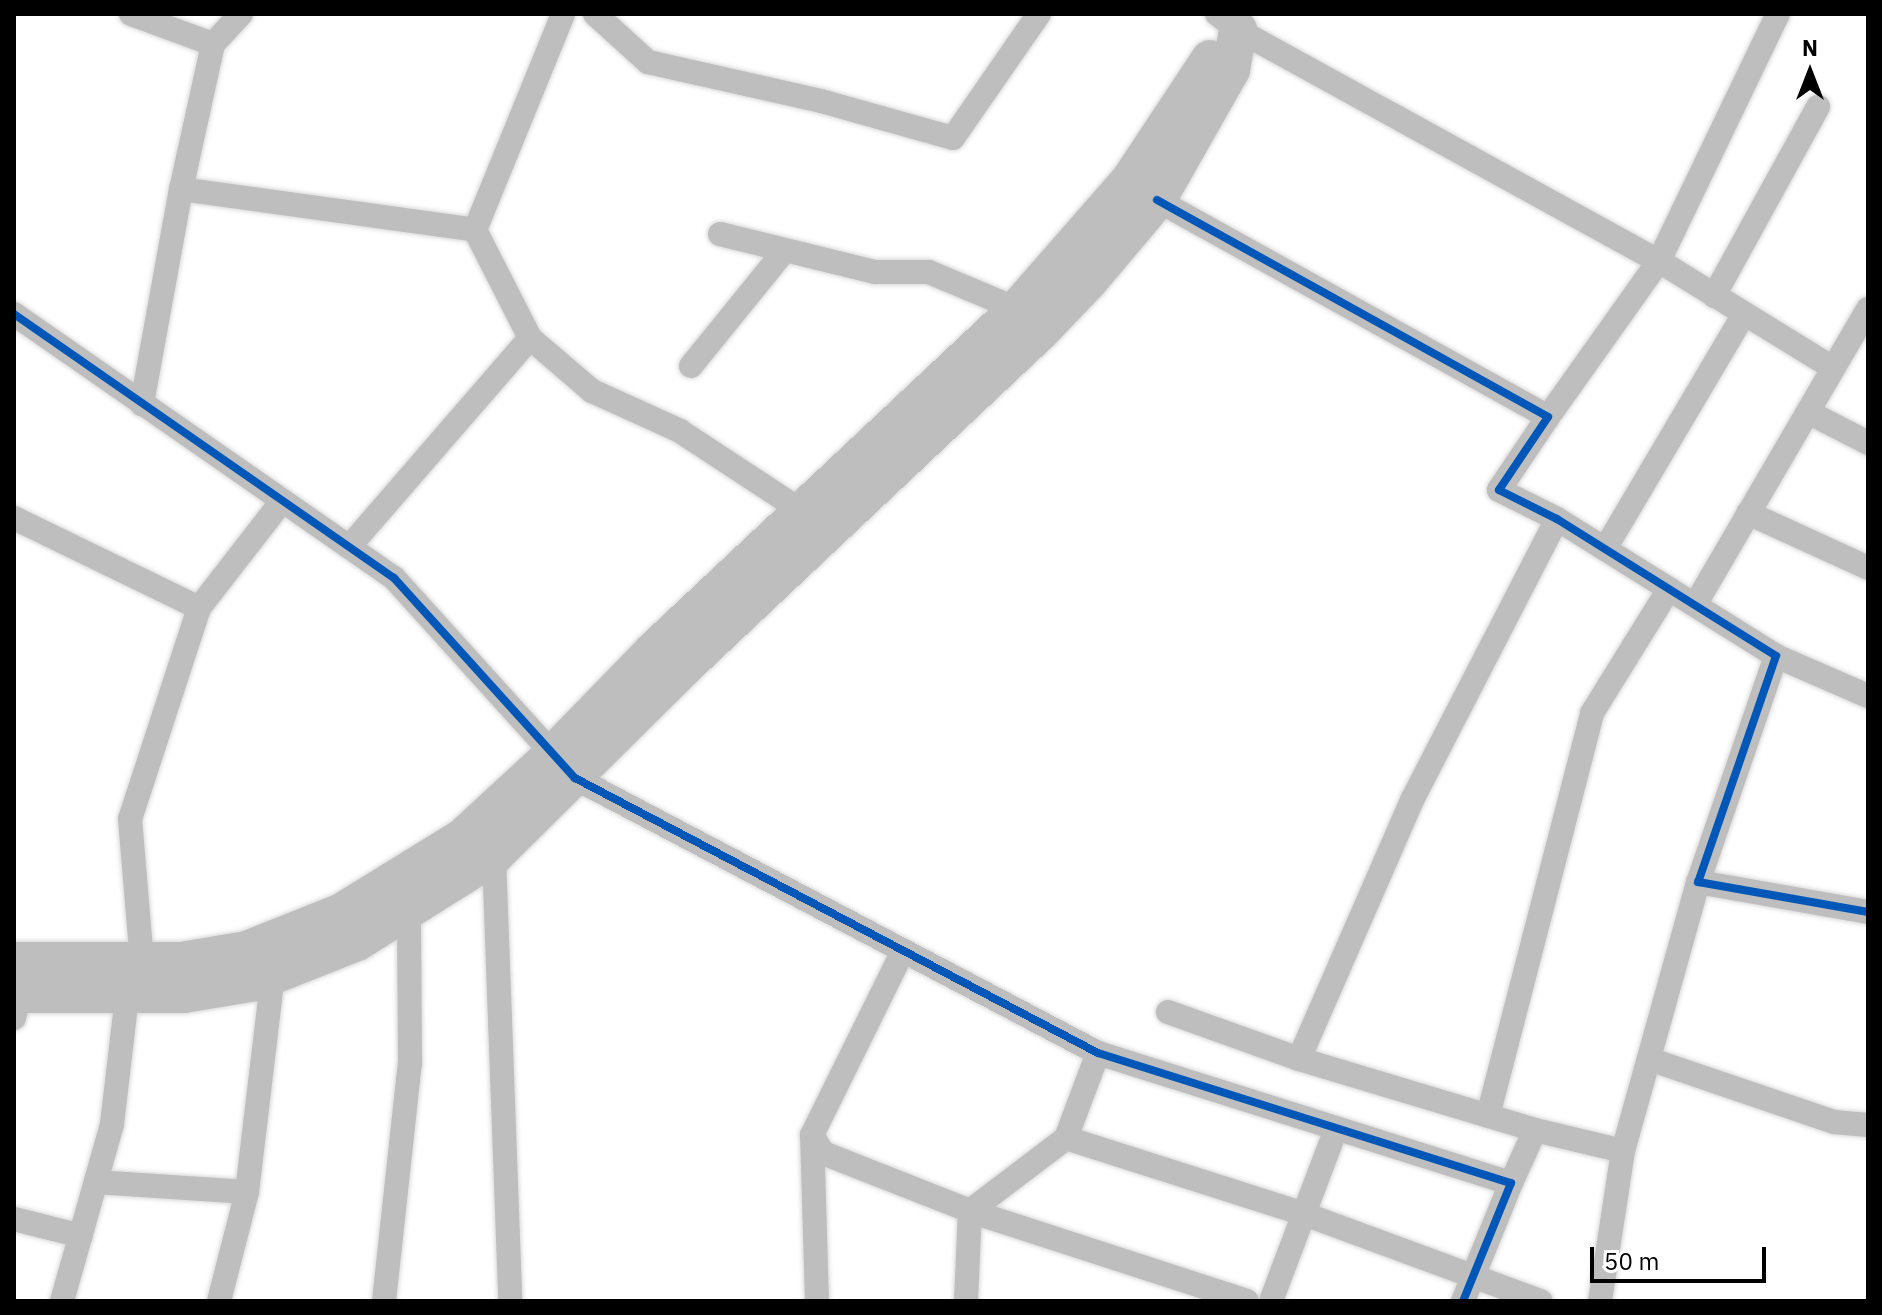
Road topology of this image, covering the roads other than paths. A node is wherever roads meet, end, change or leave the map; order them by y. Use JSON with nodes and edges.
{"nodes":[{"id":1,"x":131,"y":14,"type":"edge"},
{"id":2,"x":241,"y":14,"type":"edge"},
{"id":3,"x":563,"y":14,"type":"edge"},
{"id":4,"x":595,"y":14,"type":"edge"},
{"id":5,"x":1039,"y":14,"type":"edge"},
{"id":6,"x":1778,"y":14,"type":"edge"},
{"id":7,"x":1234,"y":19,"type":"edge"},
{"id":8,"x":213,"y":44,"type":"junction"},
{"id":9,"x":1818,"y":107,"type":"dead end"},
{"id":10,"x":181,"y":189,"type":"junction"},
{"id":11,"x":1157,"y":200,"type":"junction"},
{"id":12,"x":475,"y":230,"type":"junction"},
{"id":13,"x":720,"y":234,"type":"dead end"},
{"id":14,"x":785,"y":250,"type":"junction"},
{"id":15,"x":1659,"y":261,"type":"junction"},
{"id":16,"x":1714,"y":296,"type":"junction"},
{"id":17,"x":1017,"y":309,"type":"junction"},
{"id":18,"x":1868,"y":309,"type":"edge"},
{"id":19,"x":14,"y":314,"type":"edge"},
{"id":20,"x":1744,"y":314,"type":"junction"},
{"id":21,"x":530,"y":338,"type":"junction"},
{"id":22,"x":691,"y":366,"type":"dead end"},
{"id":23,"x":1833,"y":368,"type":"junction"},
{"id":24,"x":142,"y":404,"type":"junction"},
{"id":25,"x":1808,"y":412,"type":"junction"},
{"id":26,"x":1548,"y":417,"type":"junction"},
{"id":27,"x":1868,"y":443,"type":"edge"},
{"id":28,"x":282,"y":501,"type":"junction"},
{"id":29,"x":802,"y":511,"type":"junction"},
{"id":30,"x":1748,"y":513,"type":"junction"},
{"id":31,"x":14,"y":518,"type":"edge"},
{"id":32,"x":1557,"y":519,"type":"junction"},
{"id":33,"x":349,"y":547,"type":"junction"},
{"id":34,"x":1605,"y":549,"type":"junction"},
{"id":35,"x":1868,"y":568,"type":"edge"},
{"id":36,"x":1669,"y":589,"type":"junction"},
{"id":37,"x":1695,"y":605,"type":"junction"},
{"id":38,"x":199,"y":608,"type":"junction"},
{"id":39,"x":1776,"y":656,"type":"junction"},
{"id":40,"x":666,"y":662,"type":"junction"},
{"id":41,"x":1868,"y":696,"type":"edge"},
{"id":42,"x":564,"y":766,"type":"junction"},
{"id":43,"x":494,"y":856,"type":"junction"},
{"id":44,"x":1698,"y":882,"type":"junction"},
{"id":45,"x":409,"y":910,"type":"junction"},
{"id":46,"x":1868,"y":912,"type":"edge"},
{"id":47,"x":903,"y":951,"type":"junction"},
{"id":48,"x":133,"y":972,"type":"junction"},
{"id":49,"x":273,"y":975,"type":"junction"},
{"id":50,"x":16,"y":992,"type":"edge"},
{"id":51,"x":1168,"y":1012,"type":"dead end"},
{"id":52,"x":1098,"y":1053,"type":"junction"},
{"id":53,"x":1299,"y":1059,"type":"junction"},
{"id":54,"x":1649,"y":1059,"type":"junction"},
{"id":55,"x":1488,"y":1116,"type":"junction"},
{"id":56,"x":1868,"y":1125,"type":"edge"},
{"id":57,"x":1336,"y":1129,"type":"junction"},
{"id":58,"x":1535,"y":1130,"type":"junction"},
{"id":59,"x":812,"y":1135,"type":"junction"},
{"id":60,"x":1066,"y":1138,"type":"junction"},
{"id":61,"x":1623,"y":1151,"type":"junction"},
{"id":62,"x":96,"y":1182,"type":"junction"},
{"id":63,"x":1511,"y":1183,"type":"junction"},
{"id":64,"x":247,"y":1192,"type":"junction"},
{"id":65,"x":970,"y":1211,"type":"junction"},
{"id":66,"x":1304,"y":1214,"type":"junction"},
{"id":67,"x":14,"y":1219,"type":"edge"},
{"id":68,"x":81,"y":1236,"type":"junction"},
{"id":69,"x":1473,"y":1275,"type":"junction"},
{"id":70,"x":62,"y":1301,"type":"edge"},
{"id":71,"x":219,"y":1301,"type":"edge"},
{"id":72,"x":384,"y":1301,"type":"edge"},
{"id":73,"x":510,"y":1301,"type":"edge"},
{"id":74,"x":817,"y":1301,"type":"edge"},
{"id":75,"x":966,"y":1301,"type":"edge"},
{"id":76,"x":1247,"y":1301,"type":"edge"},
{"id":77,"x":1271,"y":1301,"type":"edge"},
{"id":78,"x":1463,"y":1301,"type":"edge"},
{"id":79,"x":1541,"y":1301,"type":"edge"},
{"id":80,"x":1600,"y":1301,"type":"edge"}],
"edges":[{"from":1,"to":8,"type":"street"},
{"from":2,"to":8,"type":"street"},
{"from":3,"to":12,"type":"street"},
{"from":4,"to":5,"type":"street"},
{"from":6,"to":15,"type":"street"},
{"from":7,"to":11,"type":"main road"},
{"from":7,"to":15,"type":"street"},
{"from":7,"to":17,"type":"main road"},
{"from":8,"to":10,"type":"street"},
{"from":9,"to":16,"type":"street"},
{"from":10,"to":12,"type":"street"},
{"from":10,"to":24,"type":"street"},
{"from":11,"to":26,"type":"street"},
{"from":11,"to":40,"type":"main road"},
{"from":12,"to":21,"type":"street"},
{"from":13,"to":14,"type":"street"},
{"from":14,"to":17,"type":"street"},
{"from":14,"to":22,"type":"street"},
{"from":15,"to":16,"type":"street"},
{"from":15,"to":26,"type":"street"},
{"from":16,"to":20,"type":"street"},
{"from":17,"to":29,"type":"main road"},
{"from":18,"to":23,"type":"street"},
{"from":19,"to":24,"type":"street"},
{"from":20,"to":23,"type":"street"},
{"from":20,"to":34,"type":"street"},
{"from":21,"to":29,"type":"street"},
{"from":21,"to":33,"type":"street"},
{"from":23,"to":25,"type":"street"},
{"from":24,"to":28,"type":"street"},
{"from":25,"to":27,"type":"street"},
{"from":25,"to":30,"type":"street"},
{"from":26,"to":32,"type":"street"},
{"from":28,"to":33,"type":"street"},
{"from":28,"to":38,"type":"street"},
{"from":29,"to":40,"type":"main road"},
{"from":30,"to":35,"type":"street"},
{"from":30,"to":37,"type":"street"},
{"from":31,"to":38,"type":"street"},
{"from":32,"to":34,"type":"street"},
{"from":32,"to":53,"type":"street"},
{"from":33,"to":42,"type":"street"},
{"from":34,"to":36,"type":"street"},
{"from":36,"to":37,"type":"street"},
{"from":36,"to":55,"type":"street"},
{"from":37,"to":39,"type":"street"},
{"from":38,"to":48,"type":"street"},
{"from":39,"to":41,"type":"street"},
{"from":39,"to":44,"type":"street"},
{"from":40,"to":42,"type":"main road"},
{"from":42,"to":43,"type":"main road"},
{"from":42,"to":47,"type":"street"},
{"from":42,"to":48,"type":"main road"},
{"from":43,"to":45,"type":"main road"},
{"from":43,"to":73,"type":"street"},
{"from":44,"to":46,"type":"street"},
{"from":44,"to":54,"type":"street"},
{"from":45,"to":49,"type":"main road"},
{"from":45,"to":72,"type":"street"},
{"from":47,"to":52,"type":"street"},
{"from":47,"to":59,"type":"street"},
{"from":48,"to":49,"type":"main road"},
{"from":48,"to":50,"type":"main road"},
{"from":48,"to":62,"type":"street"},
{"from":49,"to":64,"type":"street"},
{"from":51,"to":53,"type":"street"},
{"from":52,"to":57,"type":"street"},
{"from":52,"to":60,"type":"street"},
{"from":53,"to":55,"type":"street"},
{"from":54,"to":56,"type":"street"},
{"from":54,"to":61,"type":"street"},
{"from":55,"to":58,"type":"street"},
{"from":57,"to":63,"type":"street"},
{"from":57,"to":66,"type":"street"},
{"from":58,"to":61,"type":"street"},
{"from":58,"to":63,"type":"street"},
{"from":59,"to":65,"type":"street"},
{"from":59,"to":74,"type":"street"},
{"from":60,"to":65,"type":"street"},
{"from":60,"to":66,"type":"street"},
{"from":61,"to":80,"type":"street"},
{"from":62,"to":64,"type":"street"},
{"from":62,"to":68,"type":"street"},
{"from":63,"to":69,"type":"street"},
{"from":64,"to":71,"type":"street"},
{"from":65,"to":75,"type":"street"},
{"from":65,"to":76,"type":"street"},
{"from":66,"to":69,"type":"street"},
{"from":66,"to":77,"type":"street"},
{"from":67,"to":68,"type":"street"},
{"from":68,"to":70,"type":"street"},
{"from":69,"to":78,"type":"street"},
{"from":69,"to":79,"type":"street"}]}
